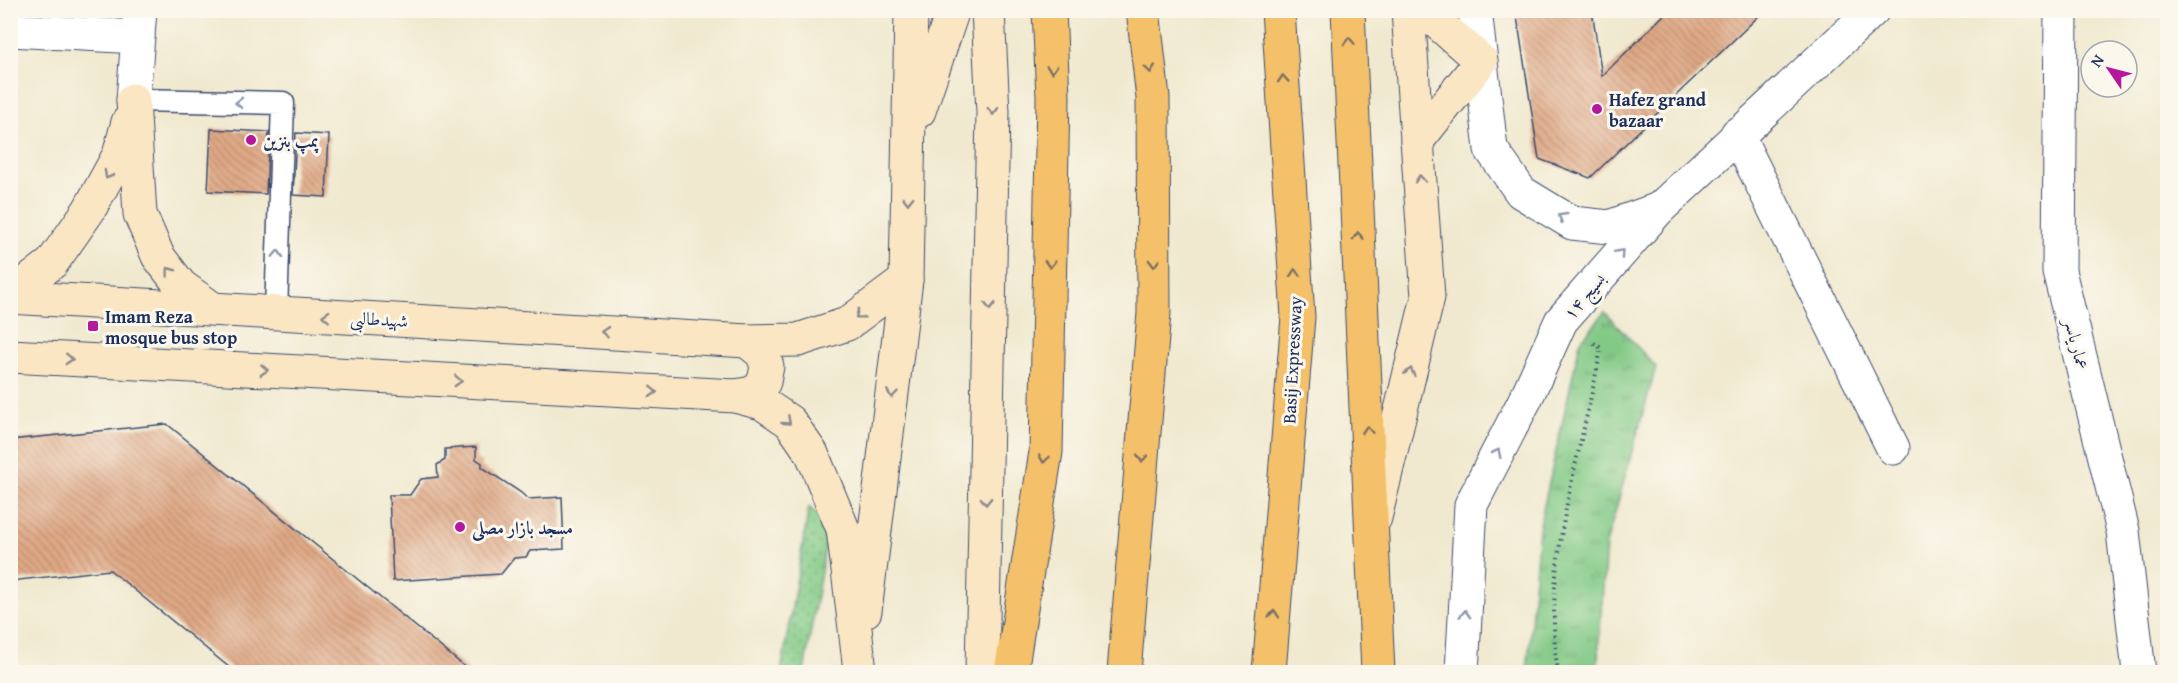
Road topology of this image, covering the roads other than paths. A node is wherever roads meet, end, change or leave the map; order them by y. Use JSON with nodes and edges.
{"nodes":[{"id":1,"x":911,"y":10,"type":"edge"},
{"id":2,"x":953,"y":10,"type":"edge"},
{"id":3,"x":988,"y":10,"type":"edge"},
{"id":4,"x":1049,"y":10,"type":"edge"},
{"id":5,"x":1143,"y":10,"type":"edge"},
{"id":6,"x":1278,"y":10,"type":"edge"},
{"id":7,"x":1348,"y":10,"type":"edge"},
{"id":8,"x":1408,"y":10,"type":"edge"},
{"id":9,"x":1423,"y":10,"type":"edge"},
{"id":10,"x":1475,"y":10,"type":"edge"},
{"id":11,"x":1873,"y":10,"type":"edge"},
{"id":12,"x":2061,"y":10,"type":"edge"},
{"id":13,"x":139,"y":23,"type":"edge"},
{"id":14,"x":10,"y":30,"type":"edge"},
{"id":15,"x":1481,"y":61,"type":"junction"},
{"id":16,"x":133,"y":100,"type":"junction"},
{"id":17,"x":1737,"y":134,"type":"junction"},
{"id":18,"x":909,"y":141,"type":"junction"},
{"id":19,"x":1417,"y":141,"type":"junction"},
{"id":20,"x":1658,"y":210,"type":"junction"},
{"id":21,"x":906,"y":280,"type":"junction"},
{"id":22,"x":10,"y":288,"type":"edge"},
{"id":23,"x":10,"y":297,"type":"edge"},
{"id":24,"x":213,"y":309,"type":"junction"},
{"id":25,"x":276,"y":313,"type":"junction"},
{"id":26,"x":747,"y":341,"type":"junction"},
{"id":27,"x":10,"y":356,"type":"edge"},
{"id":28,"x":735,"y":396,"type":"junction"},
{"id":29,"x":1893,"y":447,"type":"dead end"},
{"id":30,"x":1372,"y":531,"type":"junction"},
{"id":31,"x":858,"y":667,"type":"edge"},
{"id":32,"x":982,"y":672,"type":"edge"},
{"id":33,"x":1011,"y":672,"type":"edge"},
{"id":34,"x":1124,"y":672,"type":"edge"},
{"id":35,"x":1269,"y":672,"type":"edge"},
{"id":36,"x":1378,"y":672,"type":"edge"},
{"id":37,"x":1462,"y":672,"type":"edge"},
{"id":38,"x":2139,"y":672,"type":"edge"}],
"edges":[{"from":1,"to":18,"type":"street"},
{"from":2,"to":18,"type":"street"},
{"from":3,"to":32,"type":"street","one_way":true},
{"from":4,"to":33,"type":"highway","one_way":true},
{"from":5,"to":34,"type":"highway","one_way":true},
{"from":35,"to":6,"type":"highway","name":"Basij Expressway","one_way":true},
{"from":30,"to":7,"type":"highway","one_way":true},
{"from":8,"to":19,"type":"street"},
{"from":9,"to":15,"type":"street"},
{"from":10,"to":15,"type":"street"},
{"from":11,"to":17,"type":"street","name":"بسیج ۱۴"},
{"from":12,"to":38,"type":"street","name":"عمار یاسر"},
{"from":13,"to":14,"type":"street"},
{"from":13,"to":16,"type":"street"},
{"from":15,"to":19,"type":"street"},
{"from":20,"to":15,"type":"street","one_way":true},
{"from":16,"to":22,"type":"street","one_way":true},
{"from":24,"to":16,"type":"street","one_way":true},
{"from":25,"to":16,"type":"lane","one_way":true},
{"from":17,"to":20,"type":"street","name":"بسیج ۱۴"},
{"from":17,"to":29,"type":"street"},
{"from":18,"to":21,"type":"street","one_way":true},
{"from":30,"to":19,"type":"street","one_way":true},
{"from":37,"to":20,"type":"street","name":"بسیج ۱۴","one_way":true},
{"from":21,"to":26,"type":"street","name":"شهیدطالبی","one_way":true},
{"from":21,"to":31,"type":"street","one_way":true},
{"from":23,"to":24,"type":"street","name":"شهیدطالبی"},
{"from":24,"to":25,"type":"street","name":"شهیدطالبی"},
{"from":26,"to":25,"type":"street","name":"شهیدطالبی","one_way":true},
{"from":26,"to":28,"type":"street"},
{"from":27,"to":28,"type":"street","one_way":true},
{"from":28,"to":31,"type":"street","one_way":true},
{"from":30,"to":36,"type":"highway"}]}
